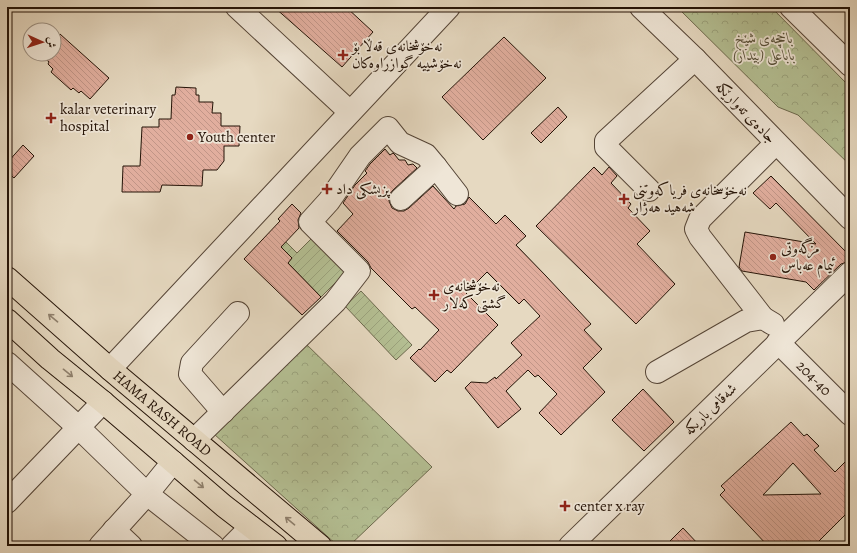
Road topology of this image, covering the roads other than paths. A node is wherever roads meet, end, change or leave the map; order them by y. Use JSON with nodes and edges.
{"nodes":[{"id":1,"x":237,"y":7,"type":"edge"},
{"id":2,"x":449,"y":7,"type":"edge"},
{"id":3,"x":641,"y":7,"type":"edge"},
{"id":4,"x":804,"y":11,"type":"edge"},
{"id":5,"x":695,"y":59,"type":"junction"},
{"id":6,"x":850,"y":65,"type":"edge"},
{"id":7,"x":350,"y":112,"type":"junction"},
{"id":8,"x":776,"y":142,"type":"junction"},
{"id":9,"x":436,"y":167,"type":"junction"},
{"id":10,"x":649,"y":190,"type":"dead end"},
{"id":11,"x":457,"y":194,"type":"dead end"},
{"id":12,"x":401,"y":199,"type":"dead end"},
{"id":13,"x":850,"y":218,"type":"edge"},
{"id":14,"x":850,"y":274,"type":"edge"},
{"id":15,"x":7,"y":278,"type":"edge"},
{"id":16,"x":238,"y":313,"type":"dead end"},
{"id":17,"x":763,"y":318,"type":"junction"},
{"id":18,"x":7,"y":320,"type":"edge"},
{"id":19,"x":72,"y":334,"type":"junction"},
{"id":20,"x":783,"y":338,"type":"junction"},
{"id":21,"x":50,"y":359,"type":"junction"},
{"id":22,"x":7,"y":363,"type":"edge"},
{"id":23,"x":110,"y":368,"type":"junction"},
{"id":24,"x":657,"y":372,"type":"dead end"},
{"id":25,"x":103,"y":402,"type":"junction"},
{"id":26,"x":223,"y":412,"type":"junction"},
{"id":27,"x":850,"y":414,"type":"edge"},
{"id":28,"x":78,"y":426,"type":"junction"},
{"id":29,"x":194,"y":440,"type":"junction"},
{"id":30,"x":173,"y":462,"type":"junction"},
{"id":31,"x":147,"y":494,"type":"junction"},
{"id":32,"x":7,"y":502,"type":"edge"},
{"id":33,"x":251,"y":527,"type":"junction"},
{"id":34,"x":114,"y":530,"type":"junction"},
{"id":35,"x":100,"y":546,"type":"edge"},
{"id":36,"x":131,"y":546,"type":"edge"},
{"id":37,"x":213,"y":546,"type":"edge"},
{"id":38,"x":232,"y":546,"type":"edge"},
{"id":39,"x":276,"y":546,"type":"edge"},
{"id":40,"x":320,"y":546,"type":"edge"},
{"id":41,"x":570,"y":546,"type":"edge"}],
"edges":[{"from":1,"to":7,"type":"street"},
{"from":2,"to":7,"type":"street"},
{"from":3,"to":5,"type":"street","name":"جادەی تەوارێکە"},
{"from":4,"to":6,"type":"street"},
{"from":5,"to":8,"type":"street","name":"جادەی تەوارێکە"},
{"from":5,"to":10,"type":"street"},
{"from":7,"to":23,"type":"street"},
{"from":8,"to":13,"type":"street","name":"جادەی تەوارێکە"},
{"from":8,"to":17,"type":"street"},
{"from":9,"to":11,"type":"street"},
{"from":9,"to":12,"type":"street"},
{"from":9,"to":26,"type":"street"},
{"from":14,"to":20,"type":"street","name":"شەقامی باریکە"},
{"from":19,"to":15,"type":"highway","name":"HAMA RASH ROAD","one_way":true},
{"from":16,"to":26,"type":"street"},
{"from":17,"to":20,"type":"street","name":"204-40"},
{"from":17,"to":24,"type":"street"},
{"from":18,"to":21,"type":"highway","name":"HAMA RASH ROAD"},
{"from":19,"to":21,"type":"highway"},
{"from":19,"to":23,"type":"highway","name":"HAMA RASH ROAD"},
{"from":20,"to":27,"type":"street","name":"204-40"},
{"from":20,"to":41,"type":"street","name":"شەقامی باریکە"},
{"from":21,"to":25,"type":"highway","name":"HAMA RASH ROAD","one_way":true},
{"from":22,"to":28,"type":"street"},
{"from":23,"to":29,"type":"highway","name":"HAMA RASH ROAD"},
{"from":25,"to":28,"type":"street"},
{"from":25,"to":30,"type":"highway","name":"HAMA RASH ROAD"},
{"from":26,"to":29,"type":"street"},
{"from":28,"to":31,"type":"street"},
{"from":28,"to":32,"type":"street"},
{"from":40,"to":29,"type":"highway","name":"HAMA RASH ROAD","one_way":true},
{"from":30,"to":31,"type":"street"},
{"from":30,"to":33,"type":"highway","name":"HAMA RASH ROAD","one_way":true},
{"from":31,"to":34,"type":"street"},
{"from":31,"to":37,"type":"street"},
{"from":33,"to":38,"type":"street"},
{"from":33,"to":39,"type":"highway","name":"HAMA RASH ROAD"},
{"from":34,"to":35,"type":"street"},
{"from":34,"to":36,"type":"street"}]}
